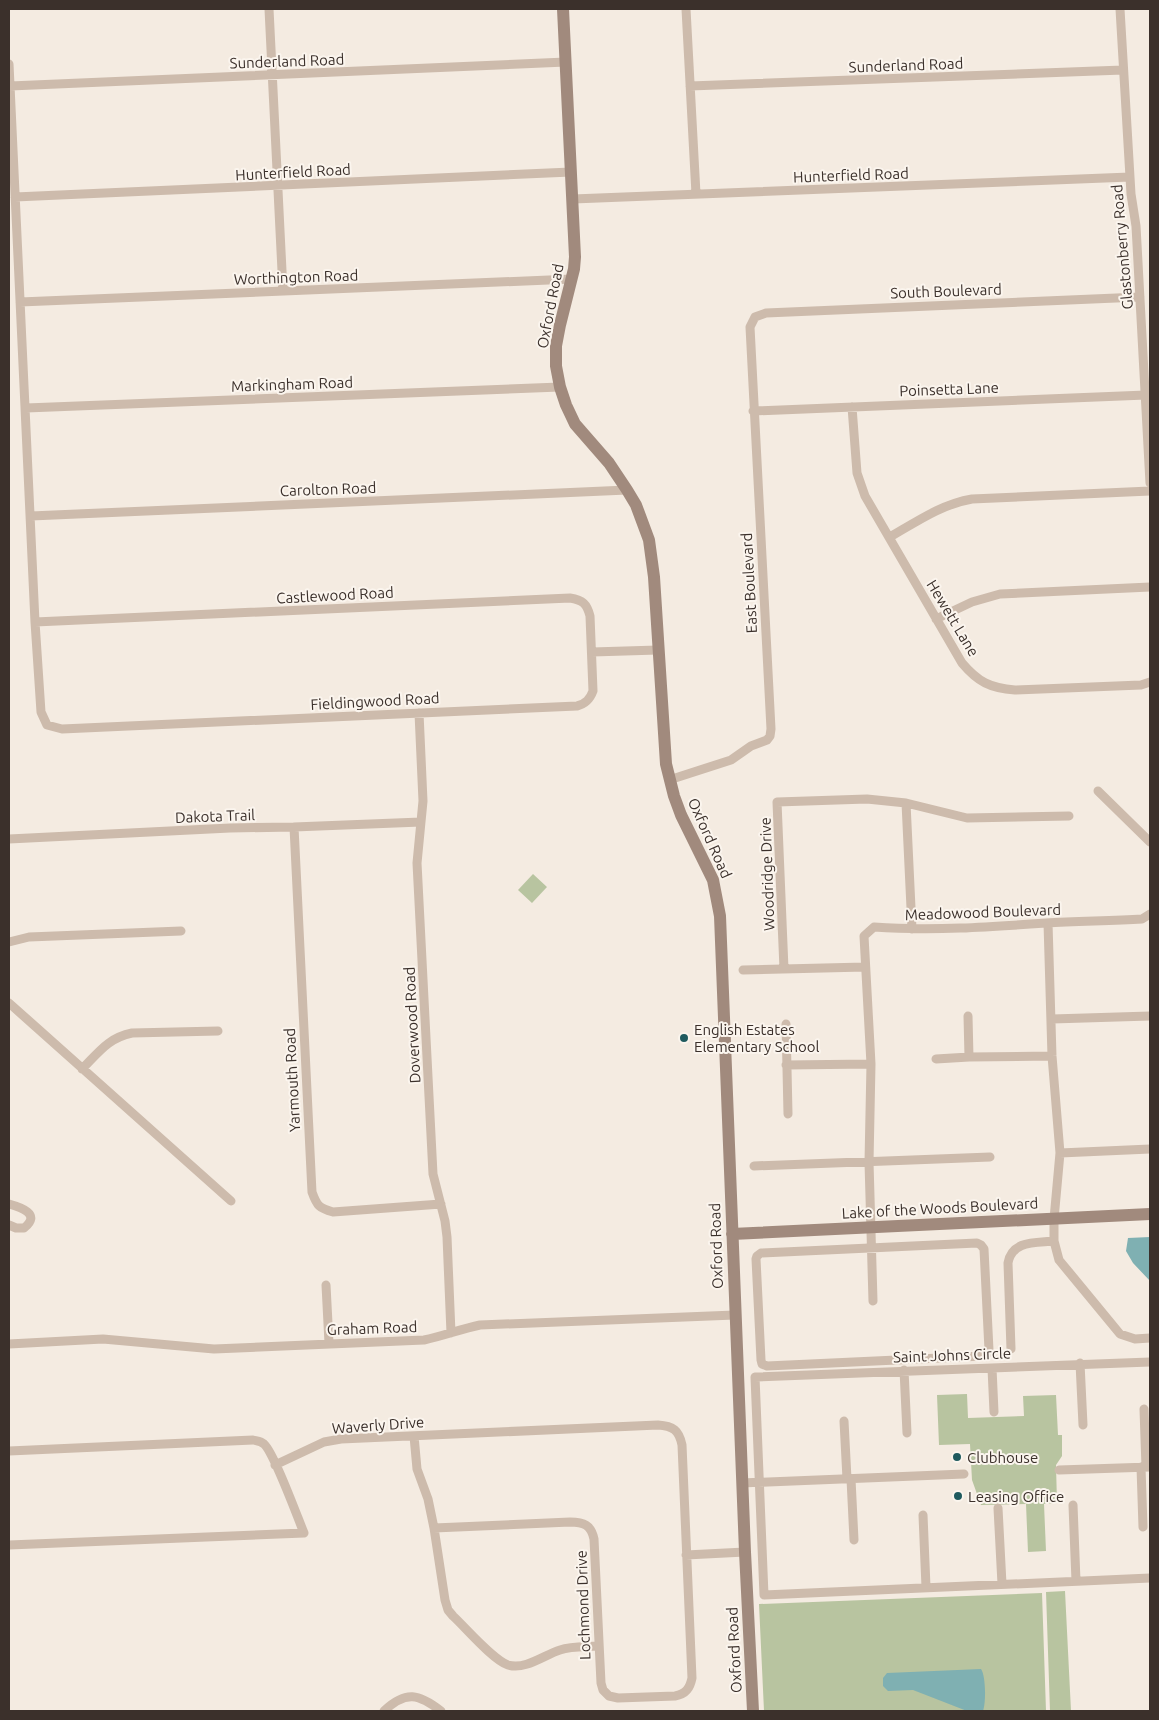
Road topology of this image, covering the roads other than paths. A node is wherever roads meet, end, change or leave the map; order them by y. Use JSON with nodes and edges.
{"nodes":[{"id":1,"x":269,"y":9,"type":"edge"},
{"id":2,"x":563,"y":9,"type":"edge"},
{"id":3,"x":686,"y":9,"type":"edge"},
{"id":4,"x":1120,"y":9,"type":"edge"},
{"id":5,"x":566,"y":62,"type":"junction"},
{"id":6,"x":9,"y":64,"type":"edge"},
{"id":7,"x":1124,"y":70,"type":"junction"},
{"id":8,"x":273,"y":75,"type":"junction"},
{"id":9,"x":10,"y":86,"type":"junction"},
{"id":10,"x":690,"y":86,"type":"junction"},
{"id":11,"x":571,"y":172,"type":"junction"},
{"id":12,"x":1130,"y":177,"type":"junction"},
{"id":13,"x":278,"y":186,"type":"junction"},
{"id":14,"x":696,"y":194,"type":"junction"},
{"id":15,"x":15,"y":197,"type":"junction"},
{"id":16,"x":573,"y":199,"type":"junction"},
{"id":17,"x":572,"y":279,"type":"junction"},
{"id":18,"x":283,"y":291,"type":"junction"},
{"id":19,"x":1140,"y":297,"type":"junction"},
{"id":20,"x":20,"y":302,"type":"junction"},
{"id":21,"x":755,"y":317,"type":"joint"},
{"id":22,"x":560,"y":387,"type":"junction"},
{"id":23,"x":1146,"y":395,"type":"junction"},
{"id":24,"x":852,"y":407,"type":"junction"},
{"id":25,"x":26,"y":408,"type":"junction"},
{"id":26,"x":753,"y":411,"type":"junction"},
{"id":27,"x":1150,"y":483,"type":"edge"},
{"id":28,"x":627,"y":490,"type":"junction"},
{"id":29,"x":1150,"y":491,"type":"edge"},
{"id":30,"x":31,"y":516,"type":"junction"},
{"id":31,"x":890,"y":537,"type":"junction"},
{"id":32,"x":1150,"y":588,"type":"edge"},
{"id":33,"x":936,"y":619,"type":"junction"},
{"id":34,"x":35,"y":622,"type":"junction"},
{"id":35,"x":658,"y":650,"type":"junction"},
{"id":36,"x":592,"y":652,"type":"junction"},
{"id":37,"x":1150,"y":682,"type":"edge"},
{"id":38,"x":419,"y":713,"type":"junction"},
{"id":39,"x":669,"y":780,"type":"junction"},
{"id":40,"x":1098,"y":791,"type":"dead end"},
{"id":41,"x":906,"y":803,"type":"junction"},
{"id":42,"x":1069,"y":816,"type":"dead end"},
{"id":43,"x":421,"y":822,"type":"junction"},
{"id":44,"x":294,"y":827,"type":"junction"},
{"id":45,"x":9,"y":839,"type":"edge"},
{"id":46,"x":1150,"y":842,"type":"edge"},
{"id":47,"x":1150,"y":914,"type":"edge"},
{"id":48,"x":1048,"y":923,"type":"junction"},
{"id":49,"x":912,"y":929,"type":"junction"},
{"id":50,"x":181,"y":931,"type":"dead end"},
{"id":51,"x":9,"y":942,"type":"edge"},
{"id":52,"x":865,"y":967,"type":"junction"},
{"id":53,"x":784,"y":968,"type":"junction"},
{"id":54,"x":743,"y":970,"type":"dead end"},
{"id":55,"x":9,"y":1003,"type":"edge"},
{"id":56,"x":968,"y":1016,"type":"dead end"},
{"id":57,"x":1150,"y":1016,"type":"edge"},
{"id":58,"x":1052,"y":1019,"type":"junction"},
{"id":59,"x":786,"y":1024,"type":"dead end"},
{"id":60,"x":218,"y":1031,"type":"dead end"},
{"id":61,"x":1052,"y":1056,"type":"junction"},
{"id":62,"x":969,"y":1057,"type":"junction"},
{"id":63,"x":936,"y":1059,"type":"dead end"},
{"id":64,"x":871,"y":1064,"type":"junction"},
{"id":65,"x":786,"y":1065,"type":"junction"},
{"id":66,"x":82,"y":1069,"type":"junction"},
{"id":67,"x":788,"y":1114,"type":"dead end"},
{"id":68,"x":1150,"y":1149,"type":"edge"},
{"id":69,"x":1060,"y":1153,"type":"junction"},
{"id":70,"x":990,"y":1157,"type":"dead end"},
{"id":71,"x":869,"y":1162,"type":"junction"},
{"id":72,"x":754,"y":1166,"type":"dead end"},
{"id":73,"x":231,"y":1201,"type":"dead end"},
{"id":74,"x":9,"y":1204,"type":"edge"},
{"id":75,"x":441,"y":1204,"type":"junction"},
{"id":76,"x":1150,"y":1214,"type":"edge"},
{"id":77,"x":1054,"y":1219,"type":"junction"},
{"id":78,"x":9,"y":1225,"type":"edge"},
{"id":79,"x":872,"y":1228,"type":"junction"},
{"id":80,"x":732,"y":1234,"type":"junction"},
{"id":81,"x":1054,"y":1241,"type":"junction"},
{"id":82,"x":871,"y":1248,"type":"junction"},
{"id":83,"x":326,"y":1285,"type":"dead end"},
{"id":84,"x":873,"y":1301,"type":"dead end"},
{"id":85,"x":734,"y":1315,"type":"junction"},
{"id":86,"x":451,"y":1333,"type":"junction"},
{"id":87,"x":1150,"y":1338,"type":"edge"},
{"id":88,"x":9,"y":1344,"type":"edge"},
{"id":89,"x":329,"y":1344,"type":"junction"},
{"id":90,"x":1011,"y":1349,"type":"dead end"},
{"id":91,"x":1150,"y":1362,"type":"edge"},
{"id":92,"x":1080,"y":1363,"type":"junction"},
{"id":93,"x":992,"y":1368,"type":"junction"},
{"id":94,"x":904,"y":1370,"type":"junction"},
{"id":95,"x":738,"y":1377,"type":"junction"},
{"id":96,"x":755,"y":1377,"type":"junction"},
{"id":97,"x":1144,"y":1409,"type":"dead end"},
{"id":98,"x":994,"y":1412,"type":"dead end"},
{"id":99,"x":844,"y":1421,"type":"dead end"},
{"id":100,"x":1083,"y":1425,"type":"dead end"},
{"id":101,"x":907,"y":1433,"type":"dead end"},
{"id":102,"x":414,"y":1436,"type":"junction"},
{"id":103,"x":9,"y":1451,"type":"edge"},
{"id":104,"x":275,"y":1465,"type":"junction"},
{"id":105,"x":1146,"y":1467,"type":"edge"},
{"id":106,"x":1059,"y":1470,"type":"dead end"},
{"id":107,"x":964,"y":1474,"type":"dead end"},
{"id":108,"x":849,"y":1479,"type":"junction"},
{"id":109,"x":760,"y":1482,"type":"junction"},
{"id":110,"x":742,"y":1483,"type":"junction"},
{"id":111,"x":1073,"y":1505,"type":"dead end"},
{"id":112,"x":998,"y":1508,"type":"dead end"},
{"id":113,"x":922,"y":1515,"type":"dead end"},
{"id":114,"x":1143,"y":1527,"type":"dead end"},
{"id":115,"x":434,"y":1528,"type":"junction"},
{"id":116,"x":854,"y":1540,"type":"dead end"},
{"id":117,"x":9,"y":1545,"type":"edge"},
{"id":118,"x":745,"y":1552,"type":"junction"},
{"id":119,"x":686,"y":1554,"type":"junction"},
{"id":120,"x":1150,"y":1578,"type":"edge"},
{"id":121,"x":1076,"y":1581,"type":"junction"},
{"id":122,"x":1002,"y":1584,"type":"junction"},
{"id":123,"x":926,"y":1588,"type":"junction"},
{"id":124,"x":747,"y":1595,"type":"junction"},
{"id":125,"x":764,"y":1595,"type":"junction"},
{"id":126,"x":598,"y":1646,"type":"junction"},
{"id":127,"x":384,"y":1711,"type":"edge"},
{"id":128,"x":441,"y":1711,"type":"edge"},
{"id":129,"x":753,"y":1711,"type":"edge"}],
"edges":[{"from":1,"to":8,"type":"street"},
{"from":2,"to":5,"type":"street","name":"Oxford Road"},
{"from":3,"to":10,"type":"street"},
{"from":4,"to":7,"type":"street","name":"Glastonberry Road"},
{"from":5,"to":8,"type":"street","name":"Sunderland Road"},
{"from":5,"to":11,"type":"street","name":"Oxford Road"},
{"from":6,"to":9,"type":"street"},
{"from":7,"to":10,"type":"street","name":"Sunderland Road"},
{"from":7,"to":12,"type":"street","name":"Glastonberry Road"},
{"from":8,"to":9,"type":"street","name":"Sunderland Road"},
{"from":8,"to":13,"type":"street"},
{"from":9,"to":15,"type":"street"},
{"from":10,"to":14,"type":"street"},
{"from":11,"to":13,"type":"street","name":"Hunterfield Road"},
{"from":11,"to":16,"type":"street","name":"Oxford Road"},
{"from":12,"to":14,"type":"street","name":"Hunterfield Road"},
{"from":12,"to":19,"type":"street","name":"Glastonberry Road"},
{"from":13,"to":15,"type":"street","name":"Hunterfield Road"},
{"from":13,"to":18,"type":"street"},
{"from":14,"to":16,"type":"street","name":"Hunterfield Road"},
{"from":15,"to":20,"type":"street"},
{"from":16,"to":17,"type":"street","name":"Oxford Road"},
{"from":17,"to":18,"type":"street","name":"Worthington Road"},
{"from":17,"to":22,"type":"street","name":"Oxford Road"},
{"from":18,"to":20,"type":"street","name":"Worthington Road"},
{"from":19,"to":21,"type":"street","name":"South Boulevard"},
{"from":19,"to":23,"type":"street","name":"Glastonberry Road"},
{"from":20,"to":25,"type":"street"},
{"from":21,"to":26,"type":"street","name":"East Boulevard"},
{"from":22,"to":25,"type":"street","name":"Markingham Road"},
{"from":22,"to":28,"type":"street","name":"Oxford Road"},
{"from":23,"to":24,"type":"street","name":"Poinsetta Lane"},
{"from":23,"to":27,"type":"street","name":"Glastonberry Road"},
{"from":24,"to":26,"type":"street","name":"Poinsetta Lane"},
{"from":24,"to":31,"type":"street","name":"Hewett Lane"},
{"from":25,"to":30,"type":"street"},
{"from":26,"to":39,"type":"street","name":"East Boulevard"},
{"from":28,"to":30,"type":"street","name":"Carolton Road"},
{"from":28,"to":35,"type":"street","name":"Oxford Road"},
{"from":29,"to":31,"type":"street"},
{"from":30,"to":34,"type":"street"},
{"from":31,"to":33,"type":"street","name":"Hewett Lane"},
{"from":32,"to":33,"type":"street"},
{"from":33,"to":37,"type":"street","name":"Hewett Lane"},
{"from":34,"to":36,"type":"street","name":"Castlewood Road"},
{"from":34,"to":38,"type":"street","name":"Fieldingwood Road"},
{"from":35,"to":36,"type":"street"},
{"from":35,"to":39,"type":"street","name":"Oxford Road"},
{"from":36,"to":38,"type":"street","name":"Fieldingwood Road"},
{"from":38,"to":43,"type":"street","name":"Doverwood Road"},
{"from":39,"to":80,"type":"street","name":"Oxford Road"},
{"from":40,"to":46,"type":"street"},
{"from":41,"to":42,"type":"street","name":"Woodridge Drive"},
{"from":41,"to":49,"type":"street"},
{"from":41,"to":53,"type":"street","name":"Woodridge Drive"},
{"from":43,"to":44,"type":"street","name":"Dakota Trail"},
{"from":43,"to":75,"type":"street","name":"Doverwood Road"},
{"from":44,"to":45,"type":"street","name":"Dakota Trail"},
{"from":44,"to":75,"type":"street","name":"Yarmouth Road"},
{"from":47,"to":48,"type":"street","name":"Meadowood Boulevard"},
{"from":48,"to":49,"type":"street","name":"Meadowood Boulevard"},
{"from":48,"to":58,"type":"street"},
{"from":49,"to":52,"type":"street","name":"Meadowood Boulevard"},
{"from":50,"to":51,"type":"street"},
{"from":52,"to":53,"type":"street"},
{"from":52,"to":64,"type":"street","name":"Meadowood Boulevard"},
{"from":53,"to":54,"type":"street"},
{"from":55,"to":66,"type":"street"},
{"from":56,"to":62,"type":"street"},
{"from":57,"to":58,"type":"street"},
{"from":58,"to":61,"type":"street"},
{"from":59,"to":65,"type":"street"},
{"from":60,"to":66,"type":"street"},
{"from":61,"to":62,"type":"street"},
{"from":61,"to":69,"type":"street"},
{"from":62,"to":63,"type":"street"},
{"from":64,"to":65,"type":"street"},
{"from":64,"to":71,"type":"street","name":"Meadowood Boulevard"},
{"from":65,"to":67,"type":"street"},
{"from":66,"to":73,"type":"street"},
{"from":68,"to":69,"type":"street"},
{"from":69,"to":77,"type":"street"},
{"from":70,"to":71,"type":"street"},
{"from":71,"to":72,"type":"street"},
{"from":71,"to":79,"type":"street","name":"Meadowood Boulevard"},
{"from":74,"to":78,"type":"street"},
{"from":75,"to":86,"type":"street","name":"Doverwood Road"},
{"from":76,"to":77,"type":"street","name":"Lake of the Woods Boulevard"},
{"from":77,"to":79,"type":"street","name":"Lake of the Woods Boulevard"},
{"from":77,"to":81,"type":"street"},
{"from":79,"to":80,"type":"street","name":"Lake of the Woods Boulevard"},
{"from":79,"to":82,"type":"street","name":"Meadowood Boulevard"},
{"from":80,"to":85,"type":"street","name":"Oxford Road"},
{"from":81,"to":87,"type":"street"},
{"from":81,"to":90,"type":"street"},
{"from":82,"to":82,"type":"street"},
{"from":82,"to":84,"type":"street","name":"Meadowood Boulevard"},
{"from":83,"to":89,"type":"street"},
{"from":85,"to":86,"type":"street","name":"Graham Road"},
{"from":85,"to":95,"type":"street","name":"Oxford Road"},
{"from":86,"to":89,"type":"street","name":"Graham Road"},
{"from":88,"to":89,"type":"street","name":"Graham Road"},
{"from":91,"to":92,"type":"street","name":"Saint Johns Circle"},
{"from":92,"to":93,"type":"street","name":"Saint Johns Circle"},
{"from":92,"to":100,"type":"street"},
{"from":93,"to":94,"type":"street","name":"Saint Johns Circle"},
{"from":93,"to":98,"type":"street"},
{"from":94,"to":96,"type":"street","name":"Saint Johns Circle"},
{"from":94,"to":101,"type":"street"},
{"from":95,"to":96,"type":"street","name":"Saint Johns Circle"},
{"from":95,"to":110,"type":"street","name":"Oxford Road"},
{"from":96,"to":109,"type":"street"},
{"from":97,"to":105,"type":"street"},
{"from":99,"to":108,"type":"street"},
{"from":102,"to":104,"type":"street","name":"Waverly Drive"},
{"from":102,"to":115,"type":"street"},
{"from":102,"to":119,"type":"street","name":"Waverly Drive"},
{"from":103,"to":104,"type":"street"},
{"from":104,"to":117,"type":"street"},
{"from":105,"to":106,"type":"street"},
{"from":105,"to":114,"type":"street"},
{"from":107,"to":108,"type":"street"},
{"from":108,"to":109,"type":"street"},
{"from":108,"to":116,"type":"street"},
{"from":109,"to":110,"type":"street"},
{"from":109,"to":125,"type":"street"},
{"from":110,"to":118,"type":"street","name":"Oxford Road"},
{"from":111,"to":121,"type":"street"},
{"from":112,"to":122,"type":"street"},
{"from":113,"to":123,"type":"street"},
{"from":115,"to":126,"type":"street"},
{"from":115,"to":126,"type":"street","name":"Lochmond Drive"},
{"from":118,"to":119,"type":"street"},
{"from":118,"to":124,"type":"street","name":"Oxford Road"},
{"from":119,"to":126,"type":"street","name":"Lochmond Drive"},
{"from":120,"to":121,"type":"street"},
{"from":121,"to":122,"type":"street"},
{"from":122,"to":123,"type":"street"},
{"from":123,"to":125,"type":"street"},
{"from":124,"to":125,"type":"street"},
{"from":124,"to":129,"type":"street","name":"Oxford Road"},
{"from":127,"to":128,"type":"street"}]}
